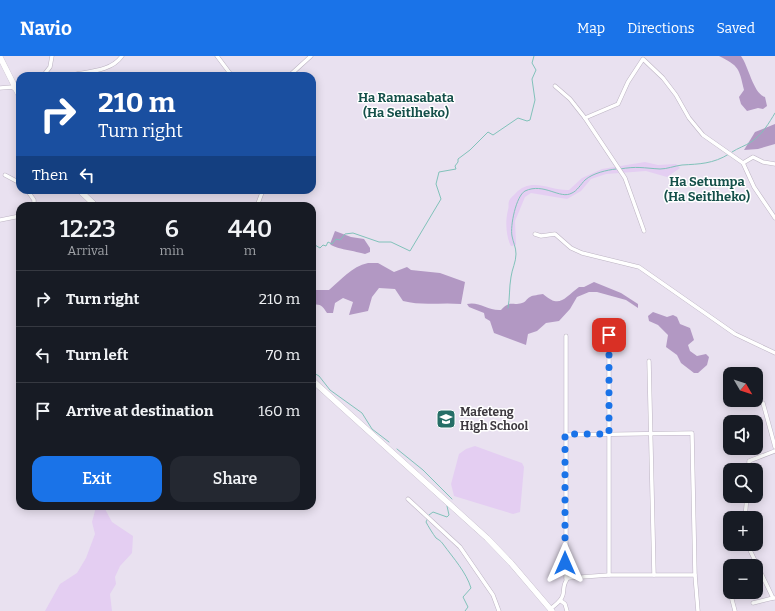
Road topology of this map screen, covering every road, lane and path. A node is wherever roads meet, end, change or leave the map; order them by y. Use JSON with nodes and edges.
{"nodes":[{"id":1,"x":52,"y":56,"type":"edge"},
{"id":2,"x":122,"y":56,"type":"edge"},
{"id":3,"x":217,"y":56,"type":"edge"},
{"id":4,"x":311,"y":56,"type":"edge"},
{"id":5,"x":0,"y":57,"type":"edge"},
{"id":6,"x":642,"y":58,"type":"edge"},
{"id":7,"x":46,"y":72,"type":"edge"},
{"id":8,"x":85,"y":72,"type":"edge"},
{"id":9,"x":229,"y":72,"type":"edge"},
{"id":10,"x":293,"y":72,"type":"edge"},
{"id":11,"x":16,"y":85,"type":"edge"},
{"id":12,"x":555,"y":86,"type":"dead end"},
{"id":13,"x":0,"y":88,"type":"edge"},
{"id":14,"x":16,"y":88,"type":"edge"},
{"id":15,"x":585,"y":118,"type":"junction"},
{"id":16,"x":743,"y":163,"type":"junction"},
{"id":17,"x":775,"y":164,"type":"edge"},
{"id":18,"x":6,"y":175,"type":"dead end"},
{"id":19,"x":16,"y":181,"type":"edge"},
{"id":20,"x":84,"y":195,"type":"edge"},
{"id":21,"x":92,"y":202,"type":"edge"},
{"id":22,"x":16,"y":217,"type":"edge"},
{"id":23,"x":775,"y":218,"type":"edge"},
{"id":24,"x":0,"y":220,"type":"edge"},
{"id":25,"x":644,"y":231,"type":"dead end"},
{"id":26,"x":535,"y":234,"type":"dead end"},
{"id":27,"x":609,"y":335,"type":"dead end"},
{"id":28,"x":566,"y":336,"type":"dead end"},
{"id":29,"x":775,"y":353,"type":"edge"},
{"id":30,"x":649,"y":361,"type":"dead end"},
{"id":31,"x":316,"y":384,"type":"edge"},
{"id":32,"x":763,"y":403,"type":"dead end"},
{"id":33,"x":770,"y":431,"type":"junction"},
{"id":34,"x":775,"y":432,"type":"edge"},
{"id":35,"x":565,"y":434,"type":"junction"},
{"id":36,"x":609,"y":434,"type":"junction"},
{"id":37,"x":652,"y":434,"type":"junction"},
{"id":38,"x":775,"y":446,"type":"edge"},
{"id":39,"x":775,"y":451,"type":"edge"},
{"id":40,"x":750,"y":463,"type":"edge"},
{"id":41,"x":408,"y":499,"type":"dead end"},
{"id":42,"x":750,"y":551,"type":"edge"},
{"id":43,"x":654,"y":574,"type":"junction"},
{"id":44,"x":609,"y":575,"type":"junction"},
{"id":45,"x":695,"y":575,"type":"junction"},
{"id":46,"x":566,"y":579,"type":"junction"},
{"id":47,"x":774,"y":598,"type":"edge"},
{"id":48,"x":732,"y":599,"type":"edge"},
{"id":49,"x":561,"y":601,"type":"junction"},
{"id":50,"x":753,"y":603,"type":"dead end"},
{"id":51,"x":551,"y":610,"type":"edge"},
{"id":52,"x":498,"y":611,"type":"edge"},
{"id":53,"x":568,"y":611,"type":"edge"},
{"id":54,"x":698,"y":611,"type":"edge"},
{"id":55,"x":735,"y":611,"type":"edge"}],
"edges":[{"from":1,"to":7,"type":"street"},
{"from":2,"to":8,"type":"street"},
{"from":3,"to":9,"type":"street"},
{"from":4,"to":10,"type":"street"},
{"from":5,"to":11,"type":"main road"},
{"from":6,"to":15,"type":"street"},
{"from":6,"to":16,"type":"street"},
{"from":12,"to":15,"type":"street"},
{"from":13,"to":14,"type":"street"},
{"from":15,"to":25,"type":"street"},
{"from":16,"to":17,"type":"street"},
{"from":16,"to":23,"type":"street"},
{"from":18,"to":19,"type":"street"},
{"from":20,"to":21,"type":"main road"},
{"from":22,"to":24,"type":"street"},
{"from":26,"to":29,"type":"street"},
{"from":27,"to":36,"type":"street"},
{"from":28,"to":35,"type":"street"},
{"from":30,"to":37,"type":"street"},
{"from":31,"to":51,"type":"main road"},
{"from":32,"to":33,"type":"street"},
{"from":33,"to":34,"type":"street"},
{"from":33,"to":38,"type":"street"},
{"from":35,"to":36,"type":"street"},
{"from":35,"to":46,"type":"street"},
{"from":36,"to":37,"type":"street"},
{"from":36,"to":44,"type":"street"},
{"from":37,"to":43,"type":"street"},
{"from":37,"to":45,"type":"street"},
{"from":39,"to":40,"type":"street"},
{"from":41,"to":52,"type":"street"},
{"from":42,"to":47,"type":"street"},
{"from":43,"to":44,"type":"street"},
{"from":43,"to":45,"type":"street"},
{"from":44,"to":46,"type":"street"},
{"from":45,"to":54,"type":"street"},
{"from":46,"to":49,"type":"street"},
{"from":47,"to":50,"type":"street"},
{"from":48,"to":55,"type":"street"},
{"from":49,"to":51,"type":"street"},
{"from":49,"to":53,"type":"street"}]}
